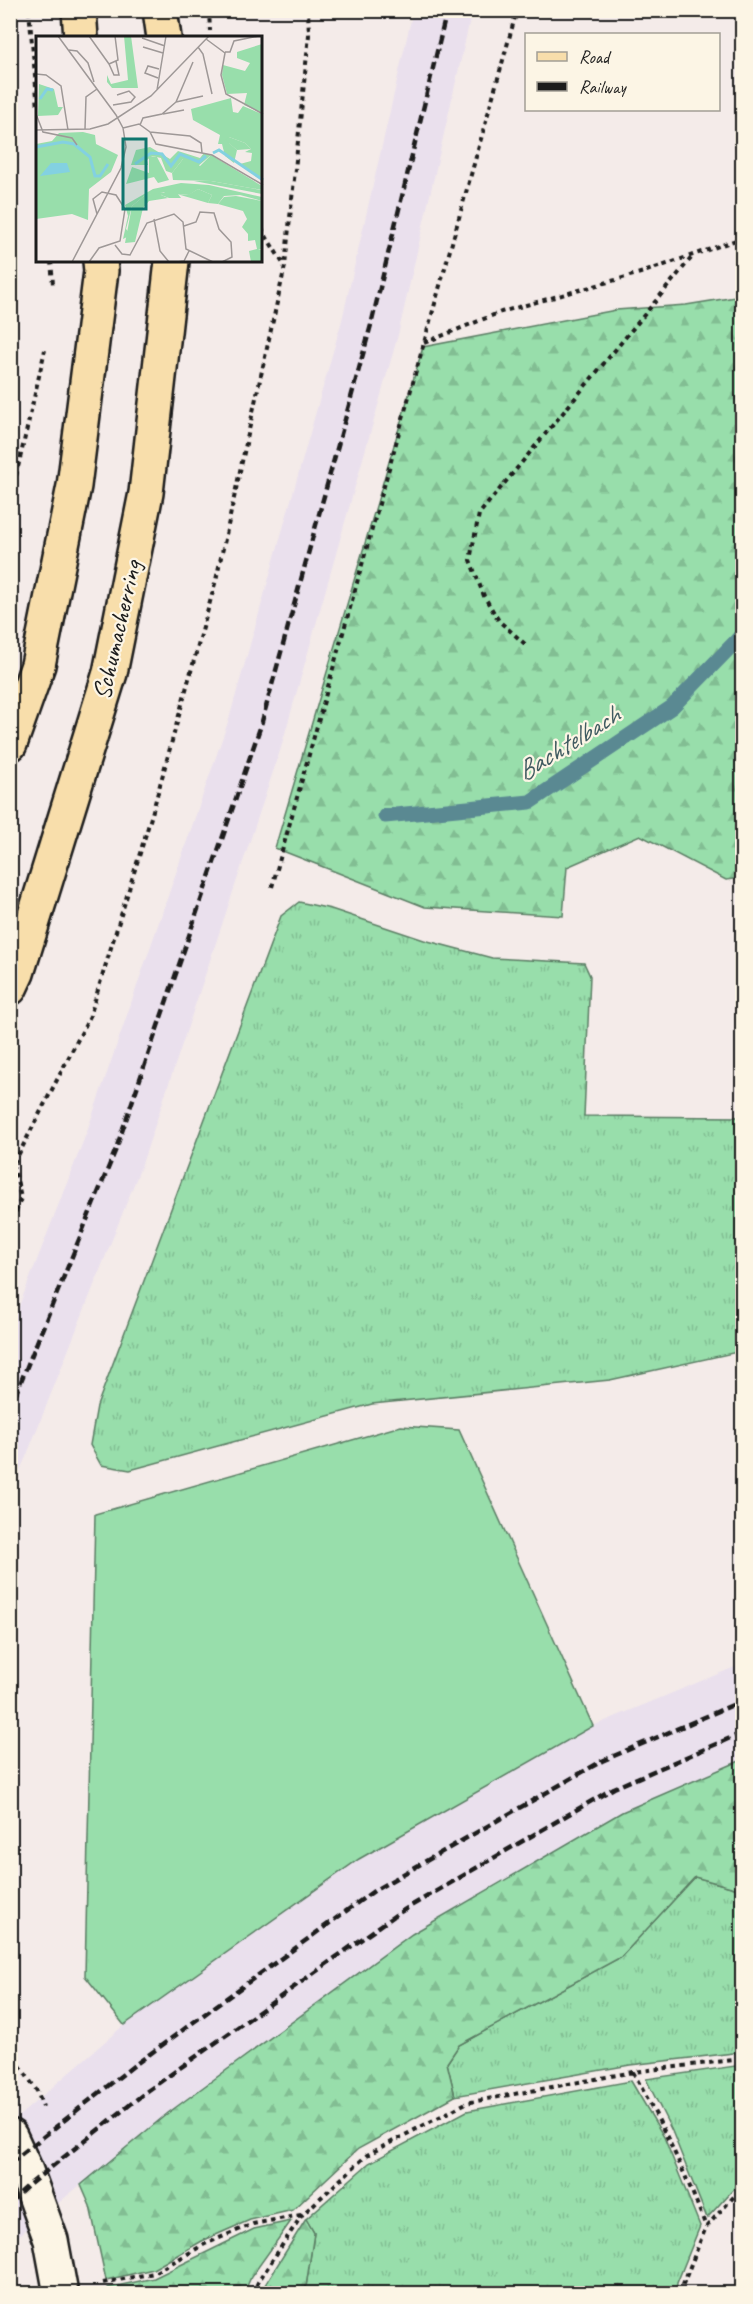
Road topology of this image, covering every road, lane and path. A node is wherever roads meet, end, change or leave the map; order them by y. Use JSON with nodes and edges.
{"nodes":[{"id":1,"x":29,"y":10,"type":"edge"},
{"id":2,"x":79,"y":10,"type":"edge"},
{"id":3,"x":160,"y":10,"type":"edge"},
{"id":4,"x":209,"y":10,"type":"edge"},
{"id":5,"x":309,"y":10,"type":"edge"},
{"id":6,"x":517,"y":10,"type":"edge"},
{"id":7,"x":81,"y":36,"type":"edge"},
{"id":8,"x":164,"y":36,"type":"edge"},
{"id":9,"x":210,"y":36,"type":"edge"},
{"id":10,"x":36,"y":86,"type":"edge"},
{"id":11,"x":262,"y":230,"type":"edge"},
{"id":12,"x":742,"y":238,"type":"edge"},
{"id":13,"x":693,"y":256,"type":"junction"},
{"id":14,"x":51,"y":262,"type":"edge"},
{"id":15,"x":100,"y":262,"type":"edge"},
{"id":16,"x":172,"y":262,"type":"edge"},
{"id":17,"x":285,"y":266,"type":"junction"},
{"id":18,"x":54,"y":293,"type":"dead end"},
{"id":19,"x":47,"y":339,"type":"dead end"},
{"id":20,"x":424,"y":343,"type":"junction"},
{"id":21,"x":10,"y":502,"type":"edge"},
{"id":22,"x":525,"y":644,"type":"dead end"},
{"id":23,"x":10,"y":744,"type":"edge"},
{"id":24,"x":272,"y":887,"type":"dead end"},
{"id":25,"x":10,"y":988,"type":"edge"},
{"id":26,"x":14,"y":1166,"type":"junction"},
{"id":27,"x":10,"y":1171,"type":"edge"},
{"id":28,"x":10,"y":1229,"type":"edge"},
{"id":29,"x":742,"y":2059,"type":"edge"},
{"id":30,"x":633,"y":2072,"type":"junction"},
{"id":31,"x":10,"y":2136,"type":"edge"},
{"id":32,"x":742,"y":2188,"type":"edge"},
{"id":33,"x":302,"y":2214,"type":"junction"},
{"id":34,"x":706,"y":2227,"type":"junction"},
{"id":35,"x":101,"y":2283,"type":"dead end"},
{"id":36,"x":62,"y":2294,"type":"edge"},
{"id":37,"x":253,"y":2294,"type":"edge"},
{"id":38,"x":682,"y":2294,"type":"edge"}],
"edges":[{"from":1,"to":10,"type":"path"},
{"from":2,"to":7,"type":"main road"},
{"from":3,"to":8,"type":"main road"},
{"from":4,"to":9,"type":"path"},
{"from":5,"to":17,"type":"path"},
{"from":6,"to":20,"type":"path"},
{"from":11,"to":17,"type":"path"},
{"from":12,"to":13,"type":"path"},
{"from":13,"to":20,"type":"path"},
{"from":13,"to":22,"type":"path"},
{"from":14,"to":18,"type":"path"},
{"from":15,"to":23,"type":"main road"},
{"from":16,"to":25,"type":"main road","name":"Schumacherring"},
{"from":17,"to":26,"type":"path"},
{"from":19,"to":21,"type":"path"},
{"from":20,"to":24,"type":"path"},
{"from":26,"to":27,"type":"path"},
{"from":26,"to":28,"type":"path"},
{"from":29,"to":30,"type":"path"},
{"from":30,"to":33,"type":"path"},
{"from":30,"to":34,"type":"path"},
{"from":31,"to":36,"type":"street"},
{"from":32,"to":34,"type":"path"},
{"from":33,"to":35,"type":"path"},
{"from":33,"to":37,"type":"path"},
{"from":34,"to":38,"type":"path"}]}
